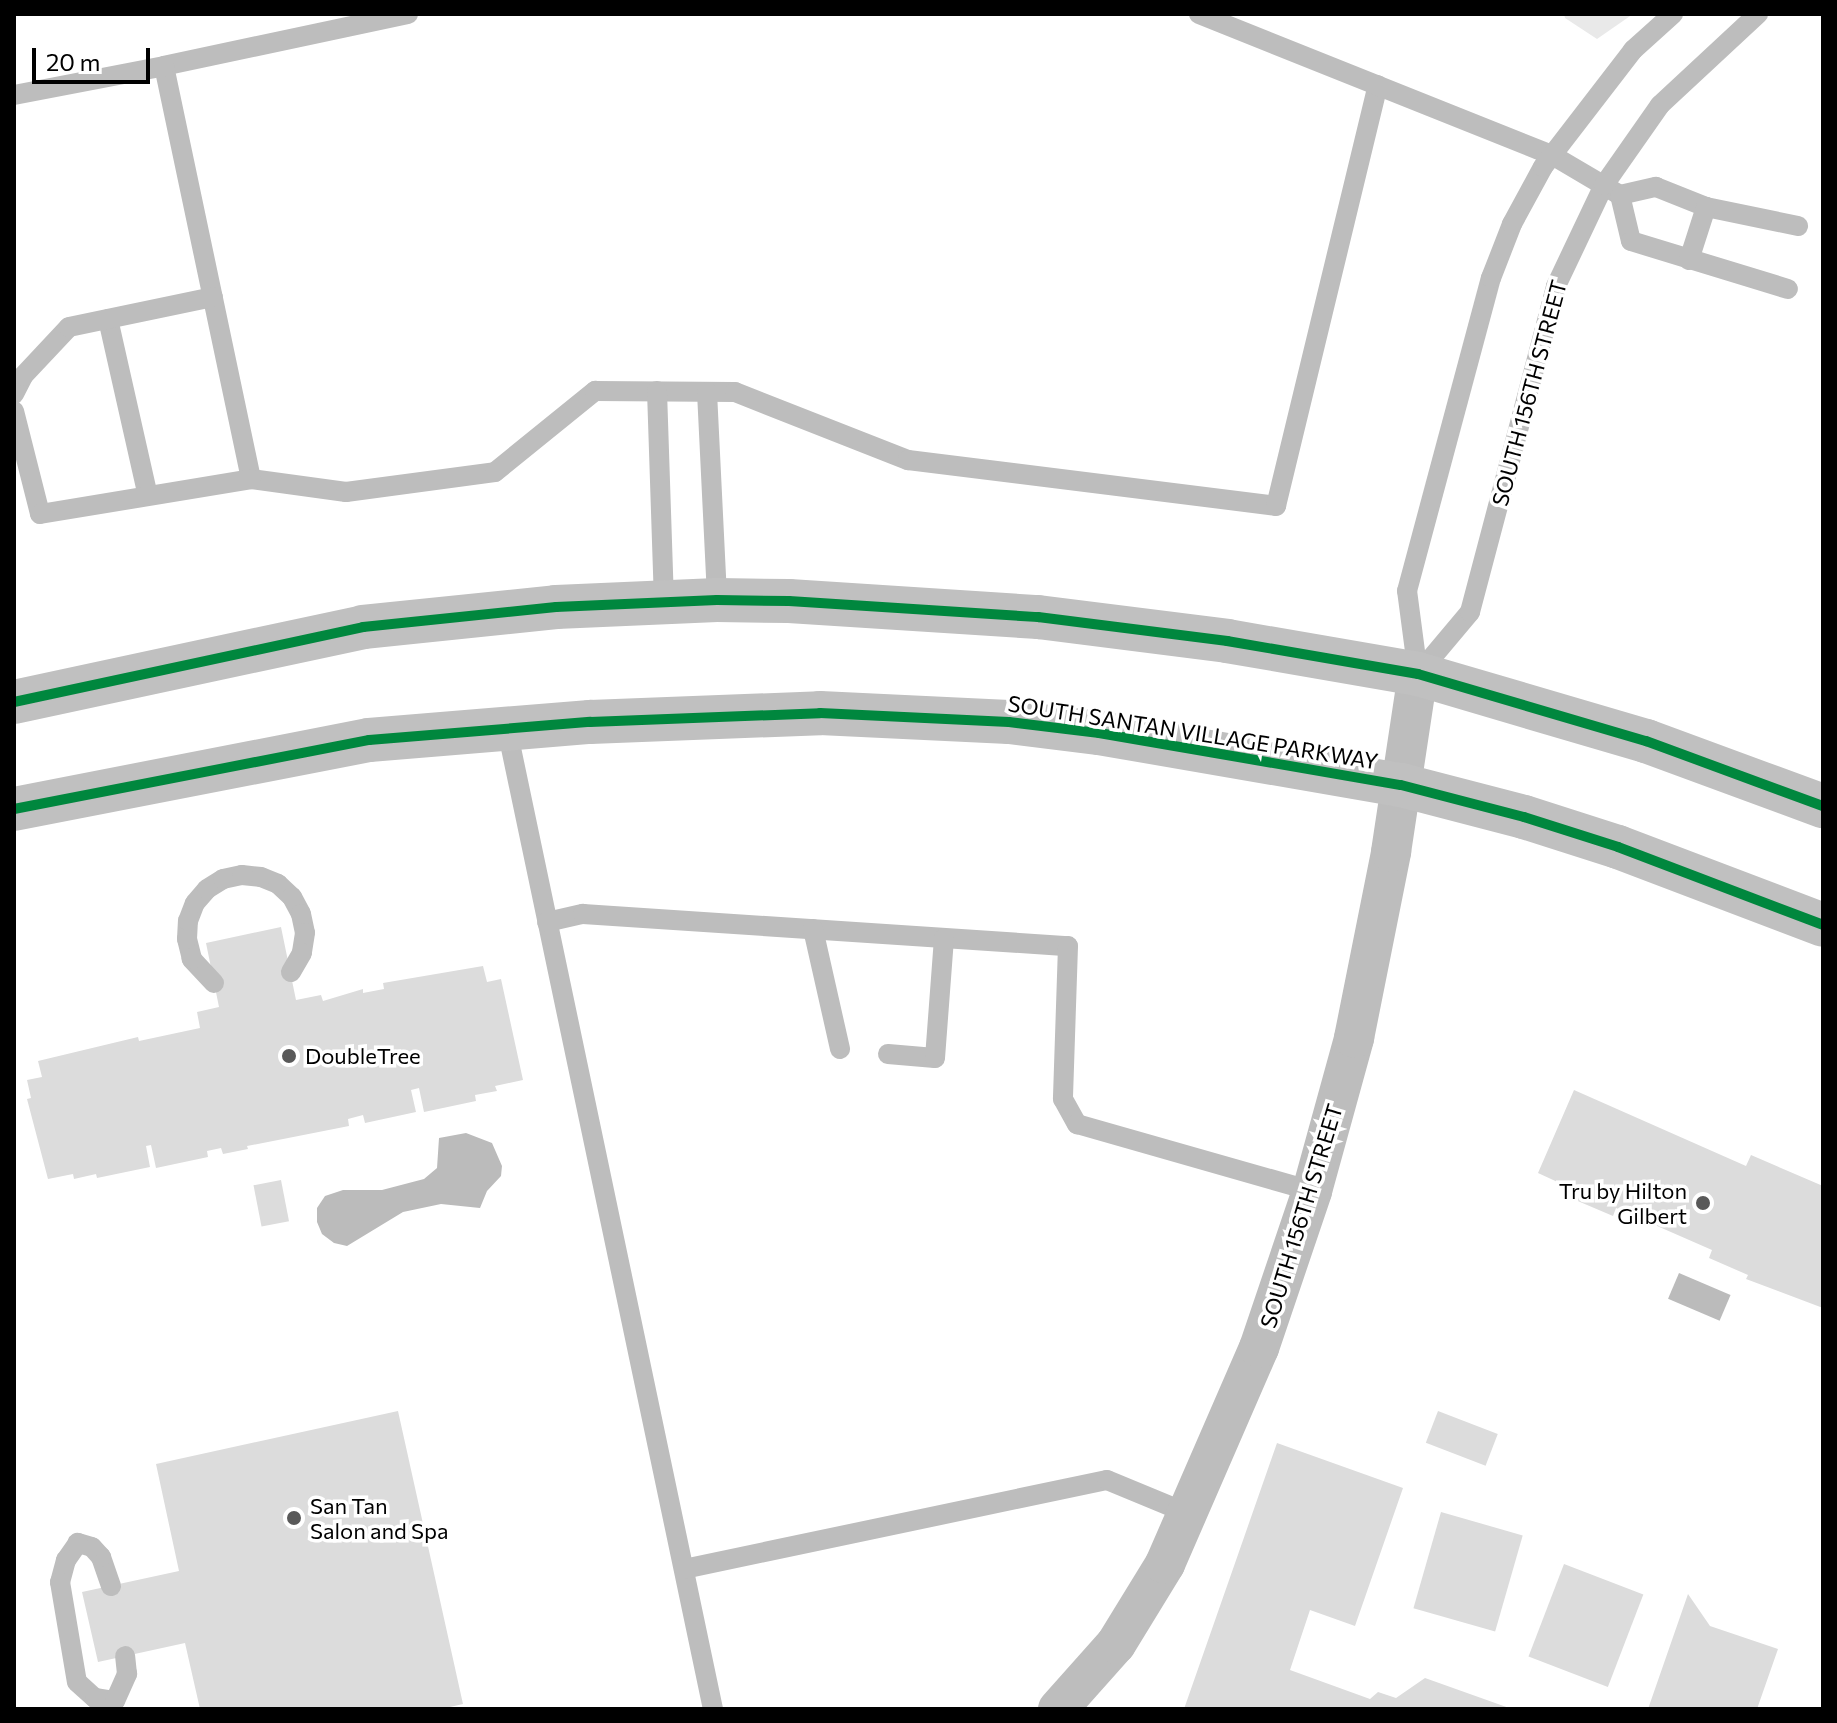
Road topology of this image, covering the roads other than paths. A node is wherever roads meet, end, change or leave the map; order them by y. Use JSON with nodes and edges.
{"nodes":[{"id":1,"x":408,"y":14,"type":"edge"},
{"id":2,"x":1199,"y":14,"type":"edge"},
{"id":3,"x":1673,"y":14,"type":"edge"},
{"id":4,"x":1758,"y":14,"type":"edge"},
{"id":5,"x":164,"y":66,"type":"junction"},
{"id":6,"x":1378,"y":85,"type":"junction"},
{"id":7,"x":14,"y":95,"type":"edge"},
{"id":8,"x":1552,"y":155,"type":"junction"},
{"id":9,"x":1612,"y":190,"type":"junction"},
{"id":10,"x":1706,"y":207,"type":"junction"},
{"id":11,"x":1798,"y":226,"type":"dead end"},
{"id":12,"x":1689,"y":260,"type":"junction"},
{"id":13,"x":1788,"y":289,"type":"dead end"},
{"id":14,"x":213,"y":297,"type":"junction"},
{"id":15,"x":108,"y":319,"type":"junction"},
{"id":16,"x":657,"y":391,"type":"junction"},
{"id":17,"x":707,"y":392,"type":"junction"},
{"id":18,"x":14,"y":394,"type":"edge"},
{"id":19,"x":14,"y":411,"type":"edge"},
{"id":20,"x":251,"y":479,"type":"junction"},
{"id":21,"x":148,"y":496,"type":"junction"},
{"id":22,"x":717,"y":600,"type":"junction"},
{"id":23,"x":664,"y":605,"type":"junction"},
{"id":24,"x":1418,"y":674,"type":"junction"},
{"id":25,"x":14,"y":702,"type":"edge"},
{"id":26,"x":507,"y":729,"type":"junction"},
{"id":27,"x":1401,"y":785,"type":"junction"},
{"id":28,"x":1823,"y":806,"type":"edge"},
{"id":29,"x":14,"y":809,"type":"edge"},
{"id":30,"x":547,"y":922,"type":"junction"},
{"id":31,"x":1823,"y":925,"type":"edge"},
{"id":32,"x":813,"y":929,"type":"junction"},
{"id":33,"x":944,"y":938,"type":"junction"},
{"id":34,"x":291,"y":972,"type":"dead end"},
{"id":35,"x":214,"y":983,"type":"dead end"},
{"id":36,"x":840,"y":1049,"type":"dead end"},
{"id":37,"x":888,"y":1054,"type":"dead end"},
{"id":38,"x":1312,"y":1191,"type":"junction"},
{"id":39,"x":1187,"y":1513,"type":"junction"},
{"id":40,"x":684,"y":1569,"type":"junction"},
{"id":41,"x":111,"y":1586,"type":"dead end"},
{"id":42,"x":125,"y":1656,"type":"dead end"},
{"id":43,"x":713,"y":1709,"type":"edge"},
{"id":44,"x":1058,"y":1709,"type":"edge"}],
"edges":[{"from":1,"to":5,"type":"lane"},
{"from":2,"to":6,"type":"lane"},
{"from":3,"to":8,"type":"lane","name":"SOUTH 156TH STREET"},
{"from":4,"to":9,"type":"lane","name":"SOUTH 156TH STREET"},
{"from":5,"to":7,"type":"lane"},
{"from":5,"to":14,"type":"lane"},
{"from":6,"to":8,"type":"lane"},
{"from":6,"to":17,"type":"lane"},
{"from":8,"to":9,"type":"lane"},
{"from":8,"to":24,"type":"lane","name":"SOUTH 156TH STREET"},
{"from":9,"to":10,"type":"lane"},
{"from":9,"to":12,"type":"lane"},
{"from":9,"to":24,"type":"lane","name":"SOUTH 156TH STREET"},
{"from":10,"to":11,"type":"lane"},
{"from":10,"to":12,"type":"lane"},
{"from":12,"to":13,"type":"lane"},
{"from":14,"to":15,"type":"lane"},
{"from":14,"to":20,"type":"lane"},
{"from":15,"to":18,"type":"lane"},
{"from":15,"to":21,"type":"lane"},
{"from":16,"to":17,"type":"lane"},
{"from":16,"to":20,"type":"lane"},
{"from":16,"to":23,"type":"lane"},
{"from":17,"to":22,"type":"lane"},
{"from":19,"to":21,"type":"lane"},
{"from":20,"to":21,"type":"lane"},
{"from":22,"to":23,"type":"main road"},
{"from":22,"to":24,"type":"main road"},
{"from":23,"to":25,"type":"main road"},
{"from":24,"to":27,"type":"street","name":"SOUTH 156TH STREET"},
{"from":24,"to":28,"type":"main road"},
{"from":26,"to":27,"type":"main road","name":"SOUTH SANTAN VILLAGE PARKWAY"},
{"from":26,"to":29,"type":"main road","name":"SOUTH SANTAN VILLAGE PARKWAY"},
{"from":26,"to":30,"type":"lane"},
{"from":27,"to":31,"type":"main road","name":"SOUTH SANTAN VILLAGE PARKWAY"},
{"from":27,"to":38,"type":"street","name":"SOUTH 156TH STREET"},
{"from":30,"to":32,"type":"lane"},
{"from":30,"to":40,"type":"lane"},
{"from":32,"to":33,"type":"lane"},
{"from":32,"to":36,"type":"lane"},
{"from":33,"to":37,"type":"lane"},
{"from":33,"to":38,"type":"lane"},
{"from":34,"to":35,"type":"lane"},
{"from":38,"to":39,"type":"street","name":"SOUTH 156TH STREET"},
{"from":39,"to":40,"type":"lane"},
{"from":39,"to":44,"type":"street","name":"SOUTH 156TH STREET"},
{"from":40,"to":43,"type":"lane"},
{"from":41,"to":42,"type":"lane"}]}
